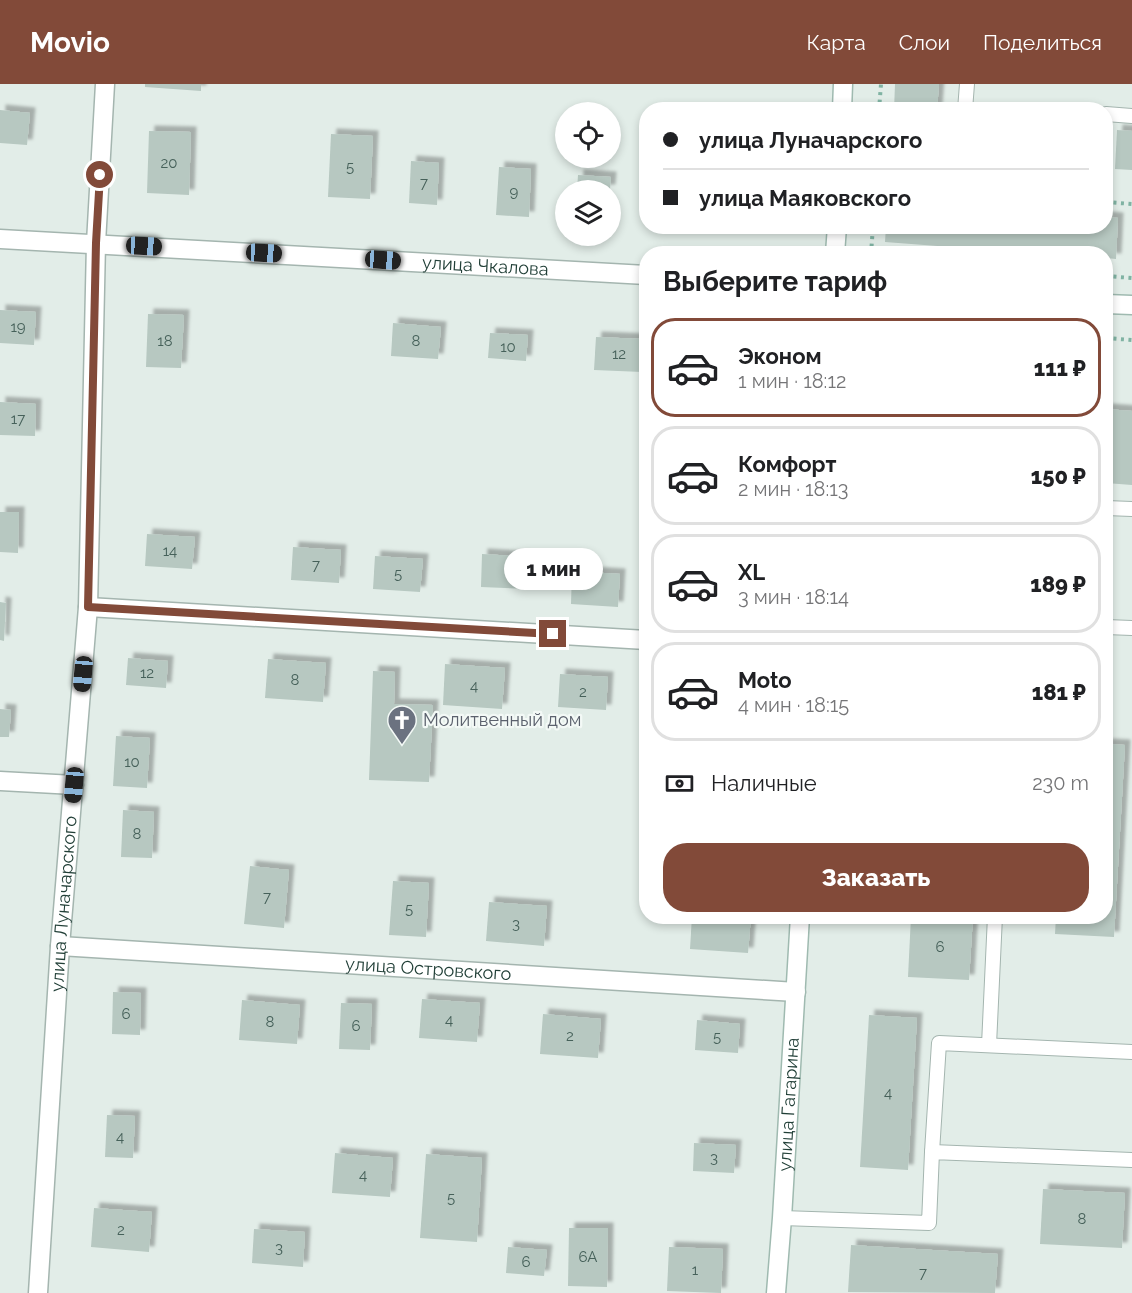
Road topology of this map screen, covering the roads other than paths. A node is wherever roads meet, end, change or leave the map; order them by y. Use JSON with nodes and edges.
{"nodes":[{"id":1,"x":105,"y":84,"type":"edge"},
{"id":2,"x":843,"y":84,"type":"edge"},
{"id":3,"x":967,"y":84,"type":"edge"},
{"id":4,"x":842,"y":102,"type":"edge"},
{"id":5,"x":966,"y":102,"type":"edge"},
{"id":6,"x":1113,"y":115,"type":"edge"},
{"id":7,"x":1132,"y":116,"type":"edge"},
{"id":8,"x":0,"y":238,"type":"edge"},
{"id":9,"x":96,"y":243,"type":"junction"},
{"id":10,"x":639,"y":275,"type":"edge"},
{"id":11,"x":1113,"y":304,"type":"edge"},
{"id":12,"x":1132,"y":305,"type":"edge"},
{"id":13,"x":1113,"y":508,"type":"edge"},
{"id":14,"x":1132,"y":509,"type":"edge"},
{"id":15,"x":88,"y":607,"type":"junction"},
{"id":16,"x":1113,"y":627,"type":"edge"},
{"id":17,"x":1132,"y":628,"type":"edge"},
{"id":18,"x":639,"y":640,"type":"edge"},
{"id":19,"x":0,"y":781,"type":"edge"},
{"id":20,"x":74,"y":785,"type":"junction"},
{"id":21,"x":800,"y":924,"type":"edge"},
{"id":22,"x":995,"y":924,"type":"edge"},
{"id":23,"x":60,"y":946,"type":"junction"},
{"id":24,"x":796,"y":992,"type":"junction"},
{"id":25,"x":989,"y":1046,"type":"junction"},
{"id":26,"x":1132,"y":1052,"type":"edge"},
{"id":27,"x":932,"y":1152,"type":"junction"},
{"id":28,"x":1132,"y":1160,"type":"edge"},
{"id":29,"x":782,"y":1218,"type":"junction"},
{"id":30,"x":38,"y":1293,"type":"edge"},
{"id":31,"x":776,"y":1293,"type":"edge"}],
"edges":[{"from":1,"to":9,"type":"street","name":"улица Луначарского"},
{"from":2,"to":4,"type":"street"},
{"from":3,"to":5,"type":"lane"},
{"from":6,"to":7,"type":"lane"},
{"from":8,"to":9,"type":"street","name":"улица Чкалова"},
{"from":9,"to":10,"type":"street","name":"улица Чкалова"},
{"from":9,"to":15,"type":"street","name":"улица Луначарского"},
{"from":11,"to":12,"type":"street"},
{"from":13,"to":14,"type":"lane"},
{"from":15,"to":18,"type":"street"},
{"from":15,"to":20,"type":"street","name":"улица Луначарского"},
{"from":16,"to":17,"type":"lane"},
{"from":19,"to":20,"type":"street"},
{"from":20,"to":23,"type":"street","name":"улица Луначарского"},
{"from":21,"to":24,"type":"street","name":"улица Гагарина"},
{"from":22,"to":25,"type":"lane"},
{"from":23,"to":24,"type":"street","name":"улица Островского"},
{"from":23,"to":30,"type":"street","name":"улица Луначарского"},
{"from":24,"to":29,"type":"street","name":"улица Гагарина"},
{"from":25,"to":26,"type":"lane"},
{"from":25,"to":27,"type":"lane"},
{"from":27,"to":28,"type":"lane"},
{"from":27,"to":29,"type":"lane"},
{"from":29,"to":31,"type":"street","name":"улица Гагарина"}]}
